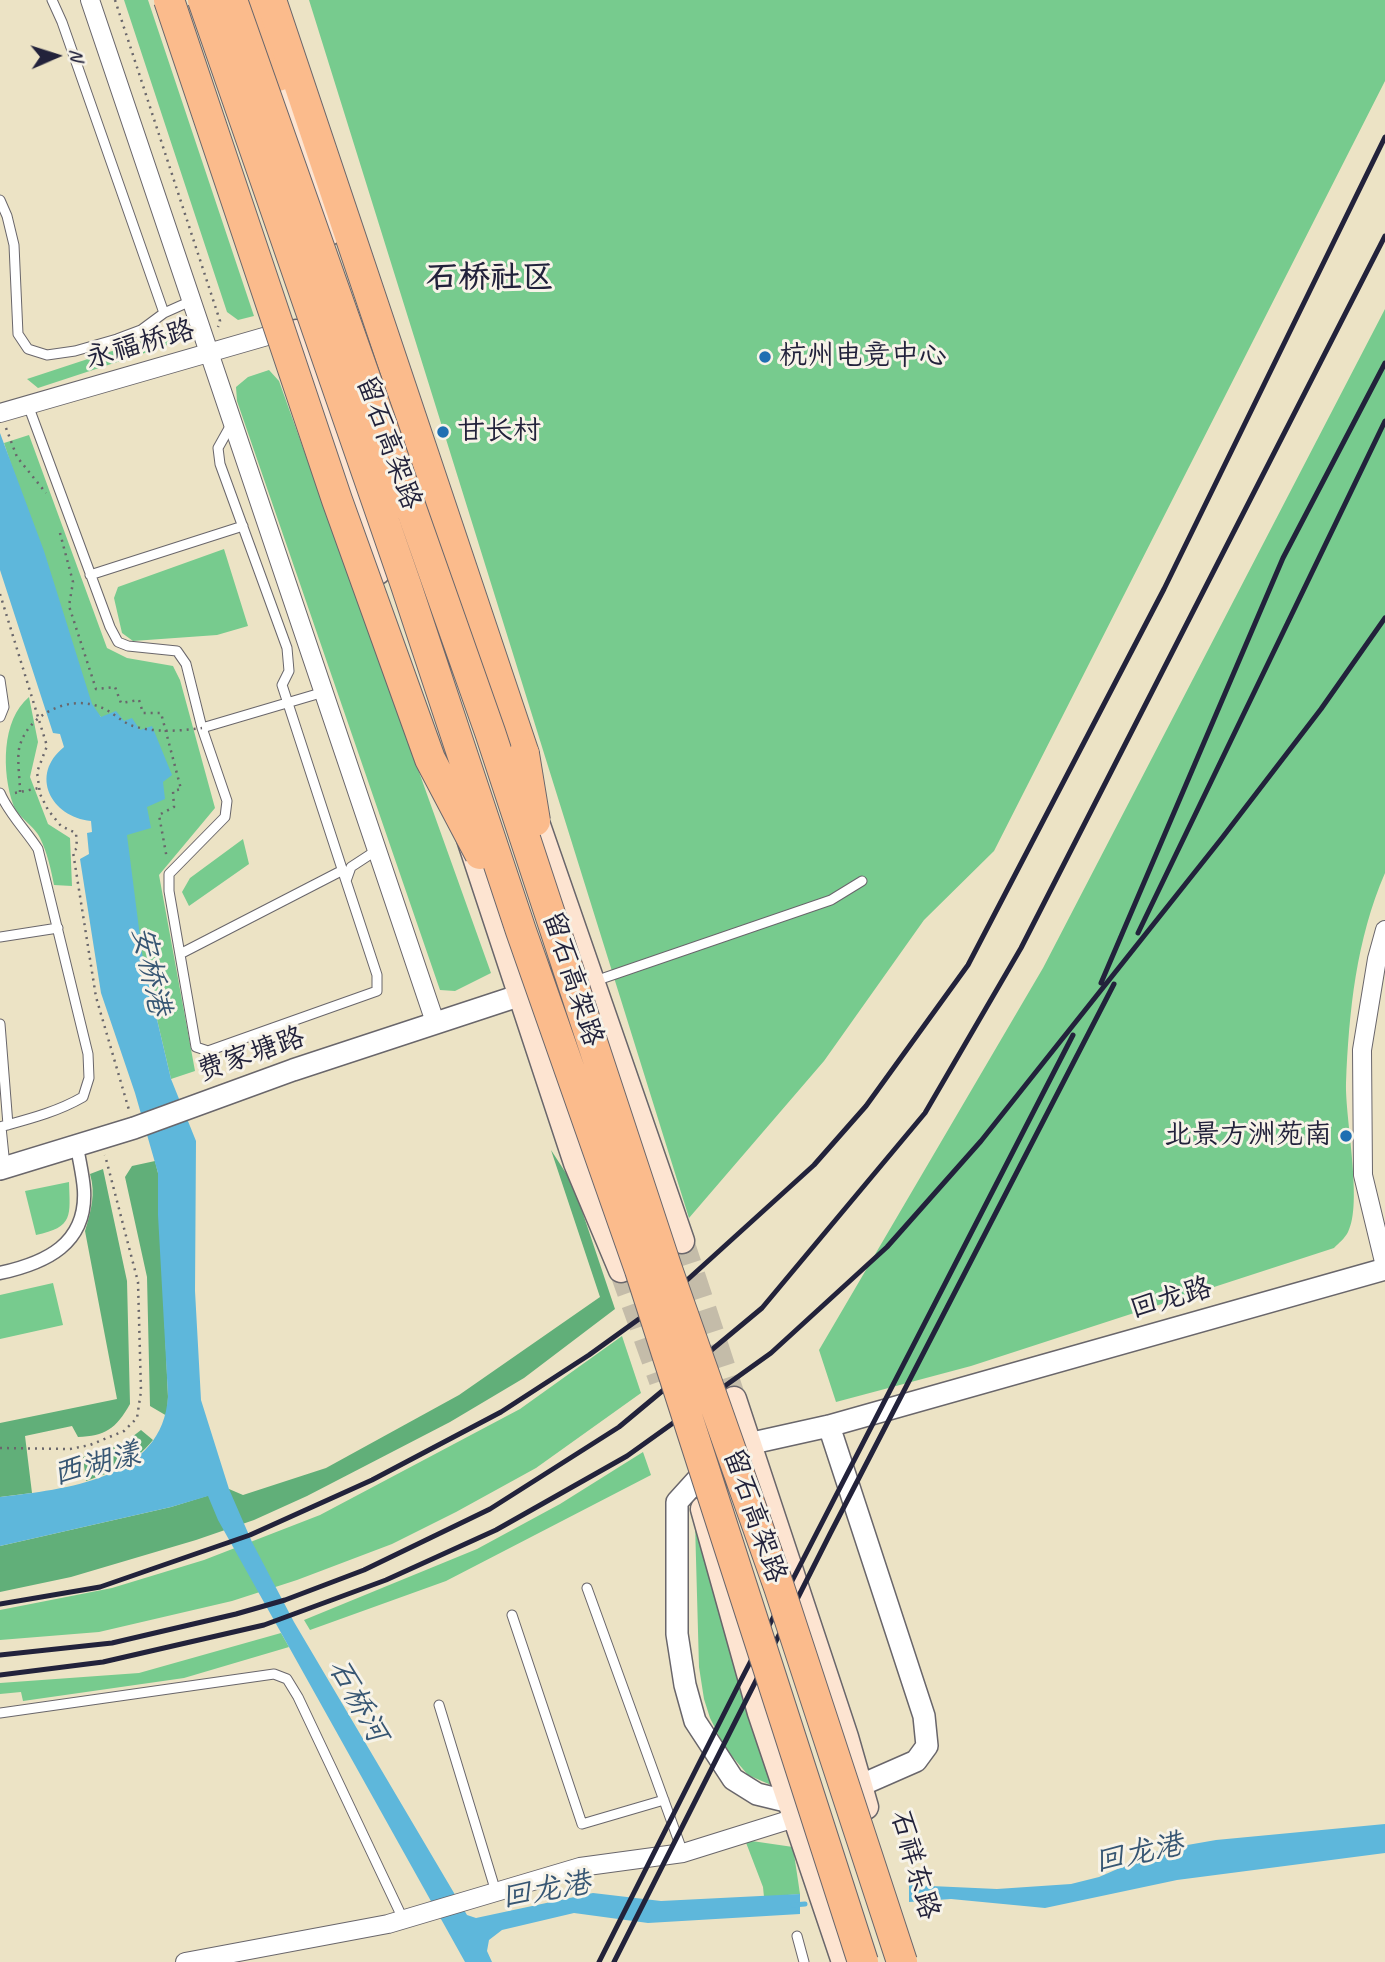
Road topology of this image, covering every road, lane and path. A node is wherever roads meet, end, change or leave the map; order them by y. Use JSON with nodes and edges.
{"nodes":[{"id":1,"x":52,"y":0,"type":"edge"},
{"id":2,"x":90,"y":0,"type":"edge"},
{"id":3,"x":115,"y":0,"type":"edge"},
{"id":4,"x":169,"y":0,"type":"edge"},
{"id":5,"x":183,"y":0,"type":"edge"},
{"id":6,"x":203,"y":0,"type":"edge"},
{"id":7,"x":232,"y":0,"type":"edge"},
{"id":8,"x":252,"y":0,"type":"edge"},
{"id":9,"x":271,"y":0,"type":"edge"},
{"id":10,"x":278,"y":77,"type":"joint"},
{"id":11,"x":0,"y":200,"type":"edge"},
{"id":12,"x":191,"y":301,"type":"junction"},
{"id":13,"x":164,"y":313,"type":"junction"},
{"id":14,"x":295,"y":328,"type":"junction"},
{"id":15,"x":209,"y":353,"type":"junction"},
{"id":16,"x":28,"y":405,"type":"junction"},
{"id":17,"x":0,"y":413,"type":"edge"},
{"id":18,"x":232,"y":422,"type":"junction"},
{"id":19,"x":46,"y":492,"type":"dead end"},
{"id":20,"x":243,"y":526,"type":"junction"},
{"id":21,"x":58,"y":528,"type":"dead end"},
{"id":22,"x":90,"y":575,"type":"junction"},
{"id":23,"x":0,"y":594,"type":"edge"},
{"id":24,"x":0,"y":680,"type":"edge"},
{"id":25,"x":324,"y":692,"type":"junction"},
{"id":26,"x":288,"y":702,"type":"junction"},
{"id":27,"x":0,"y":717,"type":"edge"},
{"id":28,"x":202,"y":728,"type":"junction"},
{"id":29,"x":39,"y":788,"type":"junction"},
{"id":30,"x":20,"y":792,"type":"junction"},
{"id":31,"x":1,"y":795,"type":"edge"},
{"id":32,"x":377,"y":850,"type":"junction"},
{"id":33,"x":342,"y":870,"type":"junction"},
{"id":34,"x":169,"y":874,"type":"junction"},
{"id":35,"x":346,"y":881,"type":"junction"},
{"id":36,"x":862,"y":881,"type":"dead end"},
{"id":37,"x":551,"y":915,"type":"junction"},
{"id":38,"x":58,"y":928,"type":"junction"},
{"id":39,"x":1385,"y":930,"type":"edge"},
{"id":40,"x":521,"y":931,"type":"junction"},
{"id":41,"x":0,"y":937,"type":"edge"},
{"id":42,"x":180,"y":954,"type":"junction"},
{"id":43,"x":592,"y":982,"type":"junction"},
{"id":44,"x":521,"y":995,"type":"junction"},
{"id":45,"x":435,"y":1022,"type":"junction"},
{"id":46,"x":0,"y":1024,"type":"edge"},
{"id":47,"x":3,"y":1126,"type":"edge"},
{"id":48,"x":134,"y":1128,"type":"junction"},
{"id":49,"x":101,"y":1139,"type":"junction"},
{"id":50,"x":77,"y":1146,"type":"junction"},
{"id":51,"x":3,"y":1169,"type":"edge"},
{"id":52,"x":682,"y":1241,"type":"tunnel mouth"},
{"id":53,"x":1385,"y":1267,"type":"edge"},
{"id":54,"x":621,"y":1269,"type":"tunnel mouth"},
{"id":55,"x":0,"y":1273,"type":"edge"},
{"id":56,"x":734,"y":1399,"type":"tunnel mouth"},
{"id":57,"x":829,"y":1426,"type":"junction"},
{"id":58,"x":748,"y":1444,"type":"junction"},
{"id":59,"x":0,"y":1448,"type":"edge"},
{"id":60,"x":688,"y":1454,"type":"dead end"},
{"id":61,"x":695,"y":1482,"type":"junction"},
{"id":62,"x":587,"y":1588,"type":"dead end"},
{"id":63,"x":512,"y":1615,"type":"dead end"},
{"id":64,"x":439,"y":1705,"type":"dead end"},
{"id":65,"x":0,"y":1713,"type":"edge"},
{"id":66,"x":852,"y":1786,"type":"junction"},
{"id":67,"x":664,"y":1800,"type":"junction"},
{"id":68,"x":793,"y":1810,"type":"junction"},
{"id":69,"x":683,"y":1853,"type":"junction"},
{"id":70,"x":834,"y":1874,"type":"junction"},
{"id":71,"x":496,"y":1892,"type":"junction"},
{"id":72,"x":403,"y":1919,"type":"junction"},
{"id":73,"x":797,"y":1936,"type":"dead end"},
{"id":74,"x":185,"y":1962,"type":"edge"},
{"id":75,"x":804,"y":1962,"type":"edge"},
{"id":76,"x":844,"y":1962,"type":"edge"},
{"id":77,"x":863,"y":1962,"type":"edge"},
{"id":78,"x":902,"y":1962,"type":"edge"},
{"id":79,"x":913,"y":1962,"type":"edge"}],
"edges":[{"from":1,"to":13,"type":"lane"},
{"from":2,"to":12,"type":"street"},
{"from":3,"to":15,"type":"path"},
{"from":4,"to":40,"type":"highway","bridge":true},
{"from":5,"to":14,"type":"main road"},
{"from":6,"to":40,"type":"highway","name":"留石高架路","bridge":true},
{"from":7,"to":37,"type":"highway","name":"留石高架路","bridge":true},
{"from":8,"to":10,"type":"main road"},
{"from":9,"to":37,"type":"highway","bridge":true},
{"from":10,"to":43,"type":"main road"},
{"from":11,"to":13,"type":"lane"},
{"from":12,"to":13,"type":"lane"},
{"from":12,"to":15,"type":"street"},
{"from":14,"to":15,"type":"street","name":"永福桥路"},
{"from":14,"to":44,"type":"main road"},
{"from":15,"to":16,"type":"street","name":"永福桥路"},
{"from":15,"to":18,"type":"street"},
{"from":16,"to":17,"type":"street","name":"永福桥路"},
{"from":16,"to":22,"type":"lane"},
{"from":17,"to":19,"type":"path"},
{"from":18,"to":20,"type":"lane"},
{"from":18,"to":25,"type":"street"},
{"from":20,"to":22,"type":"lane"},
{"from":20,"to":26,"type":"lane"},
{"from":21,"to":34,"type":"path"},
{"from":22,"to":28,"type":"lane"},
{"from":23,"to":29,"type":"path"},
{"from":24,"to":27,"type":"lane"},
{"from":25,"to":26,"type":"lane"},
{"from":25,"to":32,"type":"street"},
{"from":26,"to":28,"type":"lane"},
{"from":26,"to":33,"type":"lane"},
{"from":28,"to":30,"type":"path","bridge":true},
{"from":28,"to":34,"type":"lane"},
{"from":29,"to":30,"type":"path"},
{"from":29,"to":48,"type":"path"},
{"from":30,"to":31,"type":"path"},
{"from":31,"to":38,"type":"lane"},
{"from":32,"to":35,"type":"lane"},
{"from":32,"to":45,"type":"street"},
{"from":33,"to":35,"type":"lane"},
{"from":33,"to":42,"type":"lane"},
{"from":34,"to":42,"type":"lane"},
{"from":35,"to":42,"type":"lane"},
{"from":36,"to":43,"type":"lane"},
{"from":37,"to":66,"type":"highway","name":"留石高架路","bridge":true},
{"from":38,"to":41,"type":"lane"},
{"from":38,"to":47,"type":"lane"},
{"from":39,"to":53,"type":"street"},
{"from":40,"to":70,"type":"highway","name":"留石高架路","bridge":true},
{"from":43,"to":52,"type":"main road"},
{"from":44,"to":45,"type":"street","name":"费家塘路"},
{"from":44,"to":54,"type":"main road"},
{"from":45,"to":48,"type":"street","name":"费家塘路"},
{"from":46,"to":47,"type":"lane"},
{"from":47,"to":51,"type":"lane"},
{"from":48,"to":49,"type":"street","name":"费家塘路"},
{"from":49,"to":50,"type":"street","name":"费家塘路"},
{"from":49,"to":59,"type":"path"},
{"from":50,"to":51,"type":"street","name":"费家塘路"},
{"from":50,"to":55,"type":"street"},
{"from":53,"to":57,"type":"street","name":"回龙路"},
{"from":56,"to":58,"type":"main road"},
{"from":57,"to":58,"type":"street","name":"回龙路"},
{"from":57,"to":66,"type":"street"},
{"from":58,"to":61,"type":"street","name":"回龙路"},
{"from":58,"to":66,"type":"main road"},
{"from":60,"to":61,"type":"main road"},
{"from":61,"to":68,"type":"main road"},
{"from":61,"to":68,"type":"street","name":"回龙路"},
{"from":62,"to":67,"type":"lane"},
{"from":63,"to":67,"type":"lane"},
{"from":64,"to":71,"type":"lane"},
{"from":65,"to":72,"type":"lane"},
{"from":66,"to":78,"type":"highway","name":"留石高架路","bridge":true},
{"from":66,"to":79,"type":"highway","bridge":true},
{"from":67,"to":69,"type":"lane"},
{"from":68,"to":69,"type":"street"},
{"from":68,"to":76,"type":"main road"},
{"from":69,"to":71,"type":"street"},
{"from":70,"to":76,"type":"highway","bridge":true},
{"from":70,"to":77,"type":"highway","name":"留石高架路","bridge":true},
{"from":71,"to":72,"type":"street"},
{"from":72,"to":74,"type":"street"},
{"from":73,"to":75,"type":"lane"}]}
